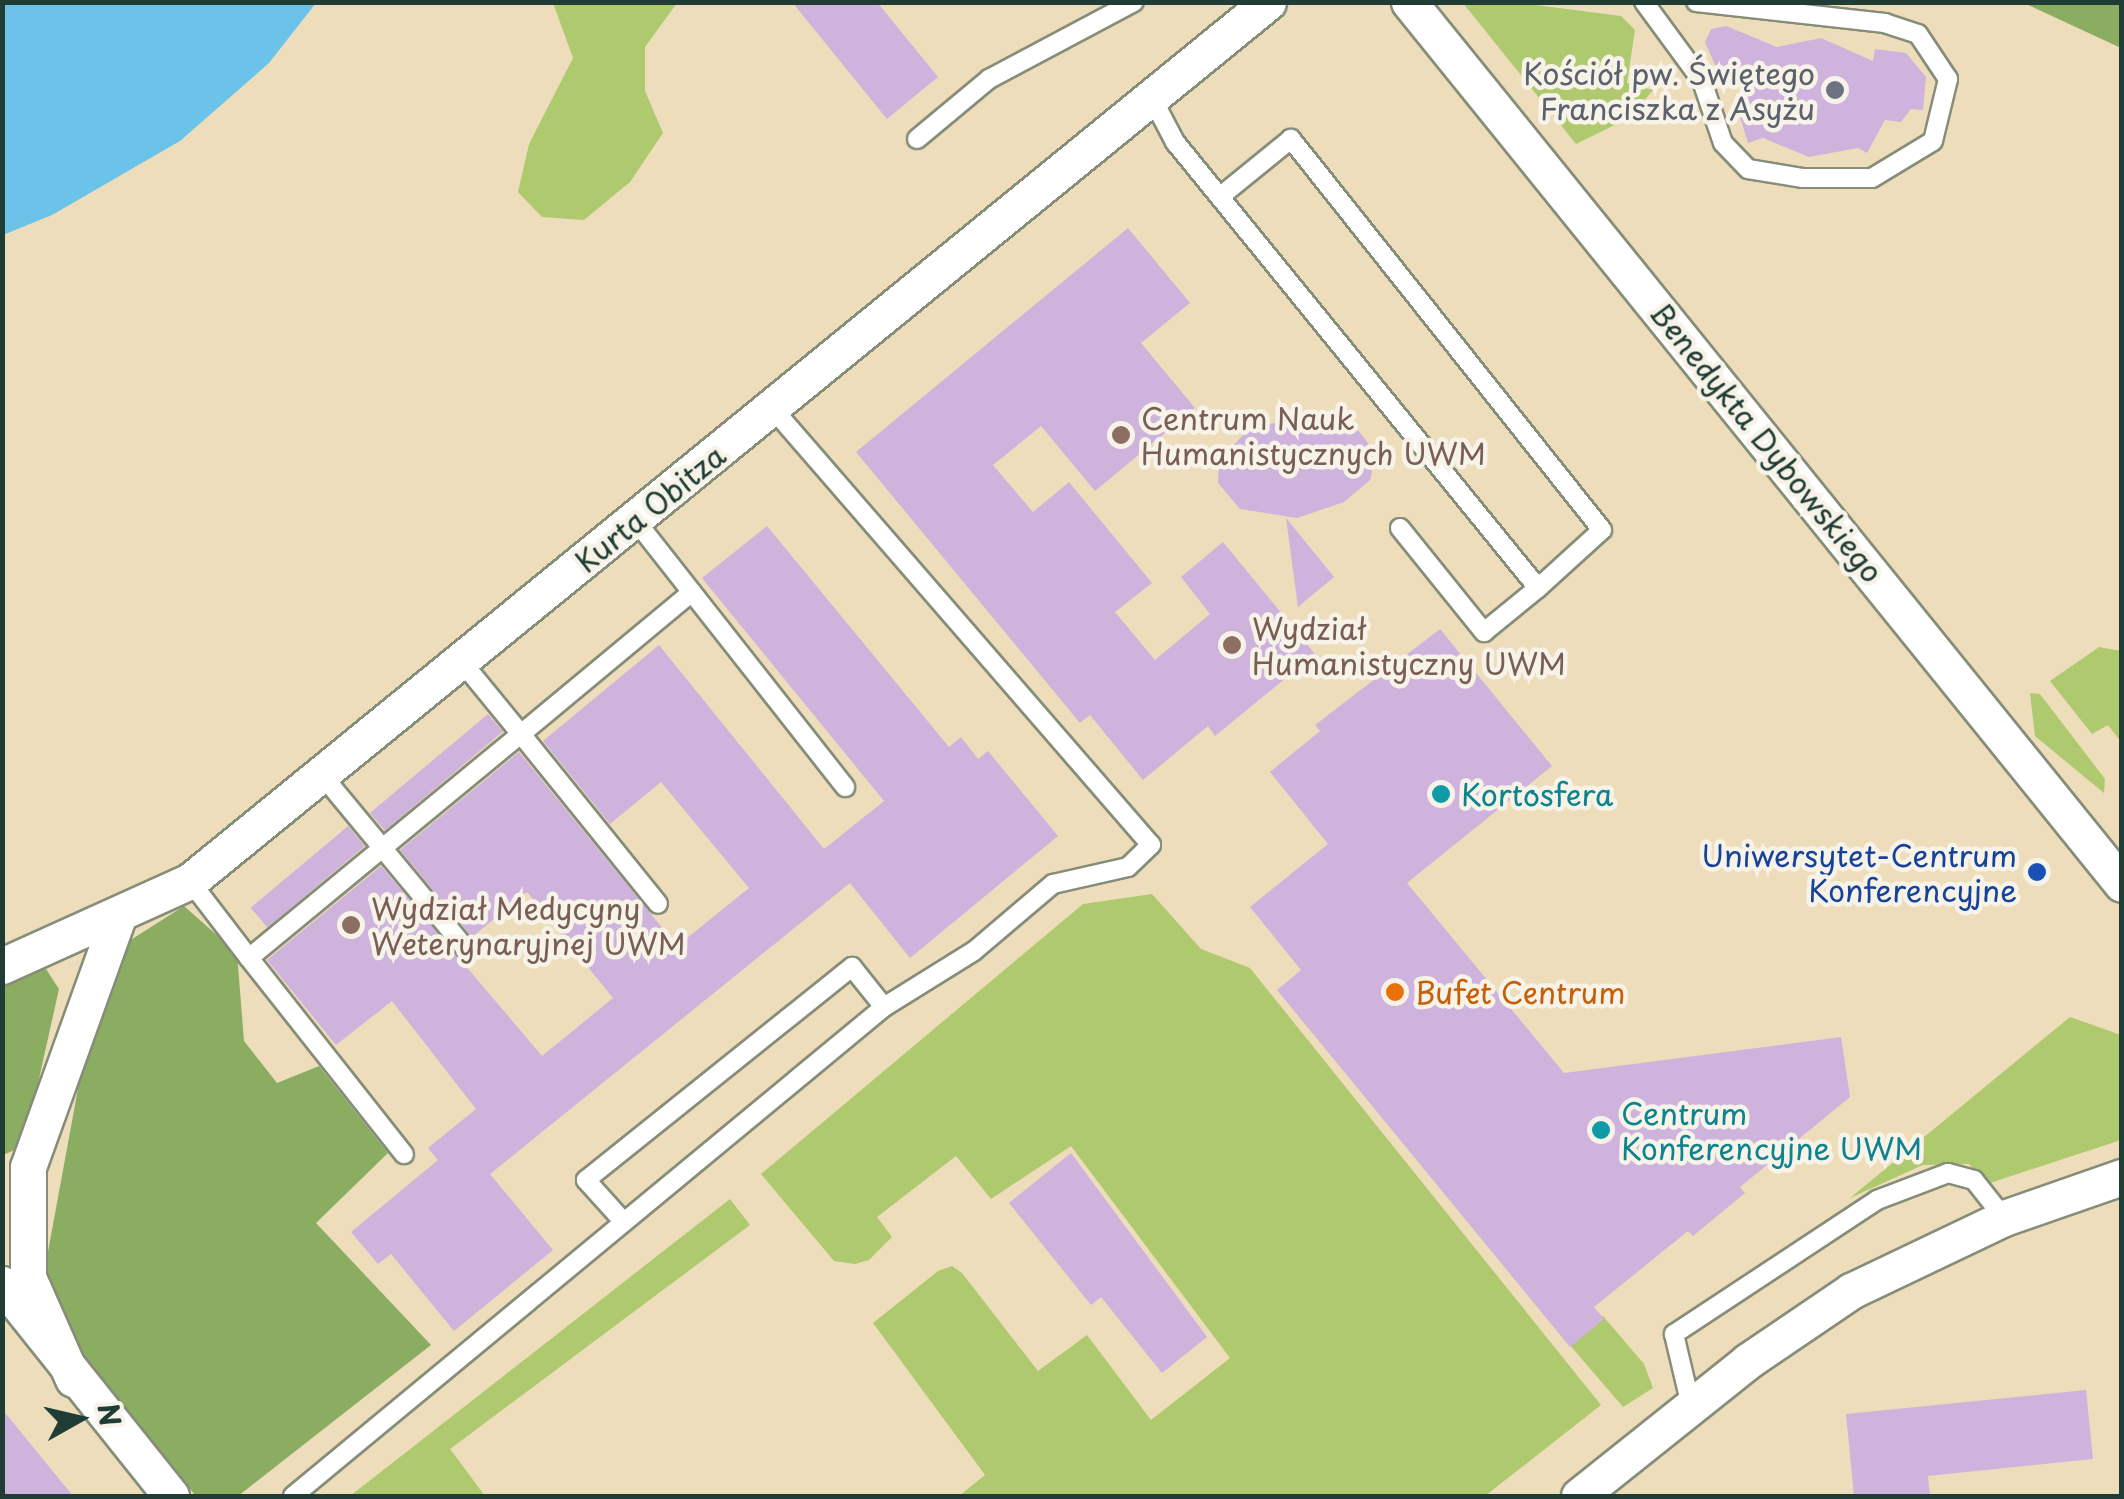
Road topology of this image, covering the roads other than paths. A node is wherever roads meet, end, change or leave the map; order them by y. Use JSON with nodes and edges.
{"nodes":[{"id":1,"x":1134,"y":2,"type":"edge"},
{"id":2,"x":1268,"y":2,"type":"edge"},
{"id":3,"x":1409,"y":2,"type":"edge"},
{"id":4,"x":1644,"y":2,"type":"edge"},
{"id":5,"x":1696,"y":2,"type":"edge"},
{"id":6,"x":1152,"y":98,"type":"junction"},
{"id":7,"x":918,"y":139,"type":"dead end"},
{"id":8,"x":1222,"y":195,"type":"junction"},
{"id":9,"x":773,"y":409,"type":"junction"},
{"id":10,"x":636,"y":520,"type":"junction"},
{"id":11,"x":1400,"y":528,"type":"dead end"},
{"id":12,"x":1538,"y":588,"type":"junction"},
{"id":13,"x":692,"y":592,"type":"junction"},
{"id":14,"x":462,"y":662,"type":"junction"},
{"id":15,"x":522,"y":734,"type":"junction"},
{"id":16,"x":322,"y":775,"type":"junction"},
{"id":17,"x":845,"y":787,"type":"dead end"},
{"id":18,"x":382,"y":848,"type":"junction"},
{"id":19,"x":190,"y":881,"type":"junction"},
{"id":20,"x":2122,"y":884,"type":"edge"},
{"id":21,"x":658,"y":904,"type":"dead end"},
{"id":22,"x":119,"y":914,"type":"junction"},
{"id":23,"x":466,"y":950,"type":"dead end"},
{"id":24,"x":248,"y":958,"type":"junction"},
{"id":25,"x":2,"y":966,"type":"edge"},
{"id":26,"x":884,"y":1007,"type":"junction"},
{"id":27,"x":404,"y":1154,"type":"dead end"},
{"id":28,"x":2122,"y":1178,"type":"edge"},
{"id":29,"x":2004,"y":1218,"type":"junction"},
{"id":30,"x":622,"y":1220,"type":"junction"},
{"id":31,"x":2,"y":1284,"type":"edge"},
{"id":32,"x":72,"y":1379,"type":"junction"},
{"id":33,"x":1691,"y":1406,"type":"junction"},
{"id":34,"x":171,"y":1496,"type":"edge"},
{"id":35,"x":293,"y":1496,"type":"edge"},
{"id":36,"x":1579,"y":1496,"type":"edge"}],
"edges":[{"from":1,"to":7,"type":"lane"},
{"from":2,"to":6,"type":"street","name":"Kurta Obitza"},
{"from":3,"to":20,"type":"street","name":"Benedykta Dybowskiego"},
{"from":4,"to":5,"type":"lane"},
{"from":6,"to":8,"type":"lane"},
{"from":6,"to":9,"type":"street","name":"Kurta Obitza"},
{"from":8,"to":12,"type":"lane"},
{"from":8,"to":12,"type":"lane"},
{"from":9,"to":10,"type":"street","name":"Kurta Obitza"},
{"from":9,"to":26,"type":"lane"},
{"from":10,"to":13,"type":"lane"},
{"from":10,"to":14,"type":"street","name":"Kurta Obitza"},
{"from":11,"to":12,"type":"lane"},
{"from":13,"to":15,"type":"lane"},
{"from":13,"to":17,"type":"lane"},
{"from":14,"to":15,"type":"lane"},
{"from":14,"to":16,"type":"street","name":"Kurta Obitza"},
{"from":15,"to":18,"type":"lane"},
{"from":15,"to":21,"type":"lane"},
{"from":16,"to":18,"type":"lane"},
{"from":16,"to":19,"type":"street","name":"Kurta Obitza"},
{"from":18,"to":23,"type":"lane"},
{"from":18,"to":24,"type":"lane"},
{"from":19,"to":22,"type":"street","name":"Kurta Obitza"},
{"from":19,"to":24,"type":"lane"},
{"from":22,"to":25,"type":"street","name":"Kurta Obitza"},
{"from":22,"to":32,"type":"street"},
{"from":24,"to":27,"type":"lane"},
{"from":26,"to":30,"type":"lane"},
{"from":26,"to":30,"type":"lane"},
{"from":28,"to":29,"type":"street"},
{"from":29,"to":33,"type":"street"},
{"from":29,"to":33,"type":"lane"},
{"from":30,"to":35,"type":"lane"},
{"from":31,"to":32,"type":"street"},
{"from":32,"to":34,"type":"street"},
{"from":33,"to":36,"type":"street"}]}
